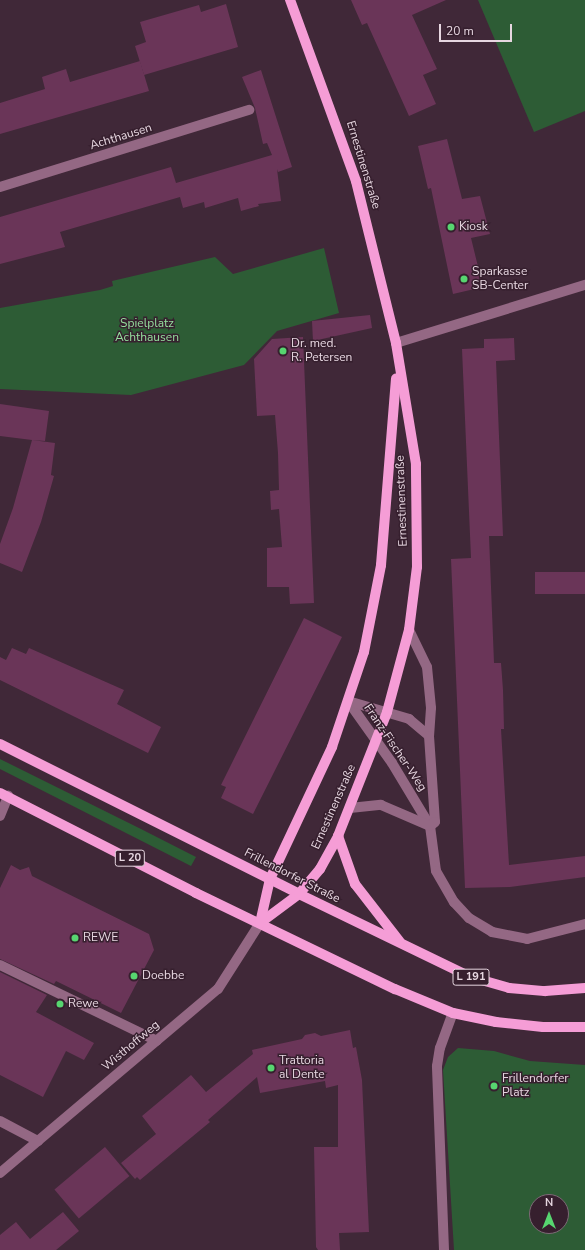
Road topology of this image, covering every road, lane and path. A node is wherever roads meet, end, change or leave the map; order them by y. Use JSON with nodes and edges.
{"nodes":[{"id":1,"x":290,"y":0,"type":"edge"},
{"id":2,"x":249,"y":110,"type":"dead end"},
{"id":3,"x":0,"y":187,"type":"edge"},
{"id":4,"x":585,"y":285,"type":"edge"},
{"id":5,"x":396,"y":344,"type":"junction"},
{"id":6,"x":410,"y":630,"type":"junction"},
{"id":7,"x":348,"y":701,"type":"junction"},
{"id":8,"x":387,"y":712,"type":"junction"},
{"id":9,"x":429,"y":736,"type":"junction"},
{"id":10,"x":377,"y":741,"type":"junction"},
{"id":11,"x":0,"y":744,"type":"edge"},
{"id":12,"x":4,"y":795,"type":"edge"},
{"id":13,"x":350,"y":808,"type":"junction"},
{"id":14,"x":0,"y":816,"type":"edge"},
{"id":15,"x":430,"y":826,"type":"junction"},
{"id":16,"x":338,"y":836,"type":"junction"},
{"id":17,"x":270,"y":879,"type":"junction"},
{"id":18,"x":299,"y":894,"type":"junction"},
{"id":19,"x":260,"y":923,"type":"junction"},
{"id":20,"x":585,"y":924,"type":"edge"},
{"id":21,"x":403,"y":945,"type":"junction"},
{"id":22,"x":0,"y":965,"type":"edge"},
{"id":23,"x":585,"y":988,"type":"edge"},
{"id":24,"x":453,"y":1013,"type":"junction"},
{"id":25,"x":585,"y":1027,"type":"edge"},
{"id":26,"x":157,"y":1042,"type":"junction"},
{"id":27,"x":0,"y":1121,"type":"edge"},
{"id":28,"x":38,"y":1141,"type":"junction"},
{"id":29,"x":0,"y":1173,"type":"edge"},
{"id":30,"x":444,"y":1250,"type":"edge"}],
"edges":[{"from":1,"to":5,"type":"main road","name":"Ernestinenstraße"},
{"from":2,"to":3,"type":"street","name":"Achthausen"},
{"from":4,"to":5,"type":"street"},
{"from":5,"to":6,"type":"main road","name":"Ernestinenstraße"},
{"from":5,"to":7,"type":"main road","name":"Ernestinenstraße"},
{"from":6,"to":8,"type":"main road","name":"Ernestinenstraße"},
{"from":6,"to":9,"type":"street","name":"Franz-Fischer-Weg"},
{"from":7,"to":8,"type":"street","name":"Franz-Fischer-Weg"},
{"from":7,"to":10,"type":"street","name":"Franz-Fischer-Weg"},
{"from":7,"to":17,"type":"main road","name":"Ernestinenstraße"},
{"from":8,"to":9,"type":"street","name":"Franz-Fischer-Weg"},
{"from":8,"to":10,"type":"main road","name":"Ernestinenstraße"},
{"from":9,"to":15,"type":"street","name":"Franz-Fischer-Weg"},
{"from":10,"to":13,"type":"main road","name":"Ernestinenstraße"},
{"from":10,"to":15,"type":"street","name":"Franz-Fischer-Weg"},
{"from":11,"to":17,"type":"main road","name":"Frillendorfer Straße"},
{"from":12,"to":14,"type":"street"},
{"from":12,"to":19,"type":"main road","number":"L 20"},
{"from":13,"to":15,"type":"street"},
{"from":13,"to":16,"type":"main road","name":"Ernestinenstraße"},
{"from":15,"to":20,"type":"street","name":"Franz-Fischer-Weg"},
{"from":16,"to":18,"type":"main road","name":"Ernestinenstraße"},
{"from":16,"to":21,"type":"main road","number":"L 191"},
{"from":17,"to":18,"type":"main road","name":"Frillendorfer Straße"},
{"from":17,"to":19,"type":"main road","name":"Ernestinenstraße"},
{"from":18,"to":19,"type":"main road","name":"Ernestinenstraße"},
{"from":18,"to":21,"type":"main road","name":"Frillendorfer Straße","number":"L 191"},
{"from":19,"to":24,"type":"main road"},
{"from":19,"to":26,"type":"street","name":"Wisthoffweg"},
{"from":21,"to":23,"type":"main road","name":"Frillendorfer Straße","number":"L 191"},
{"from":22,"to":26,"type":"street"},
{"from":24,"to":25,"type":"main road"},
{"from":24,"to":30,"type":"street"},
{"from":26,"to":28,"type":"street","name":"Wisthoffweg"},
{"from":27,"to":28,"type":"street"},
{"from":28,"to":29,"type":"street","name":"Wisthoffweg"}]}
